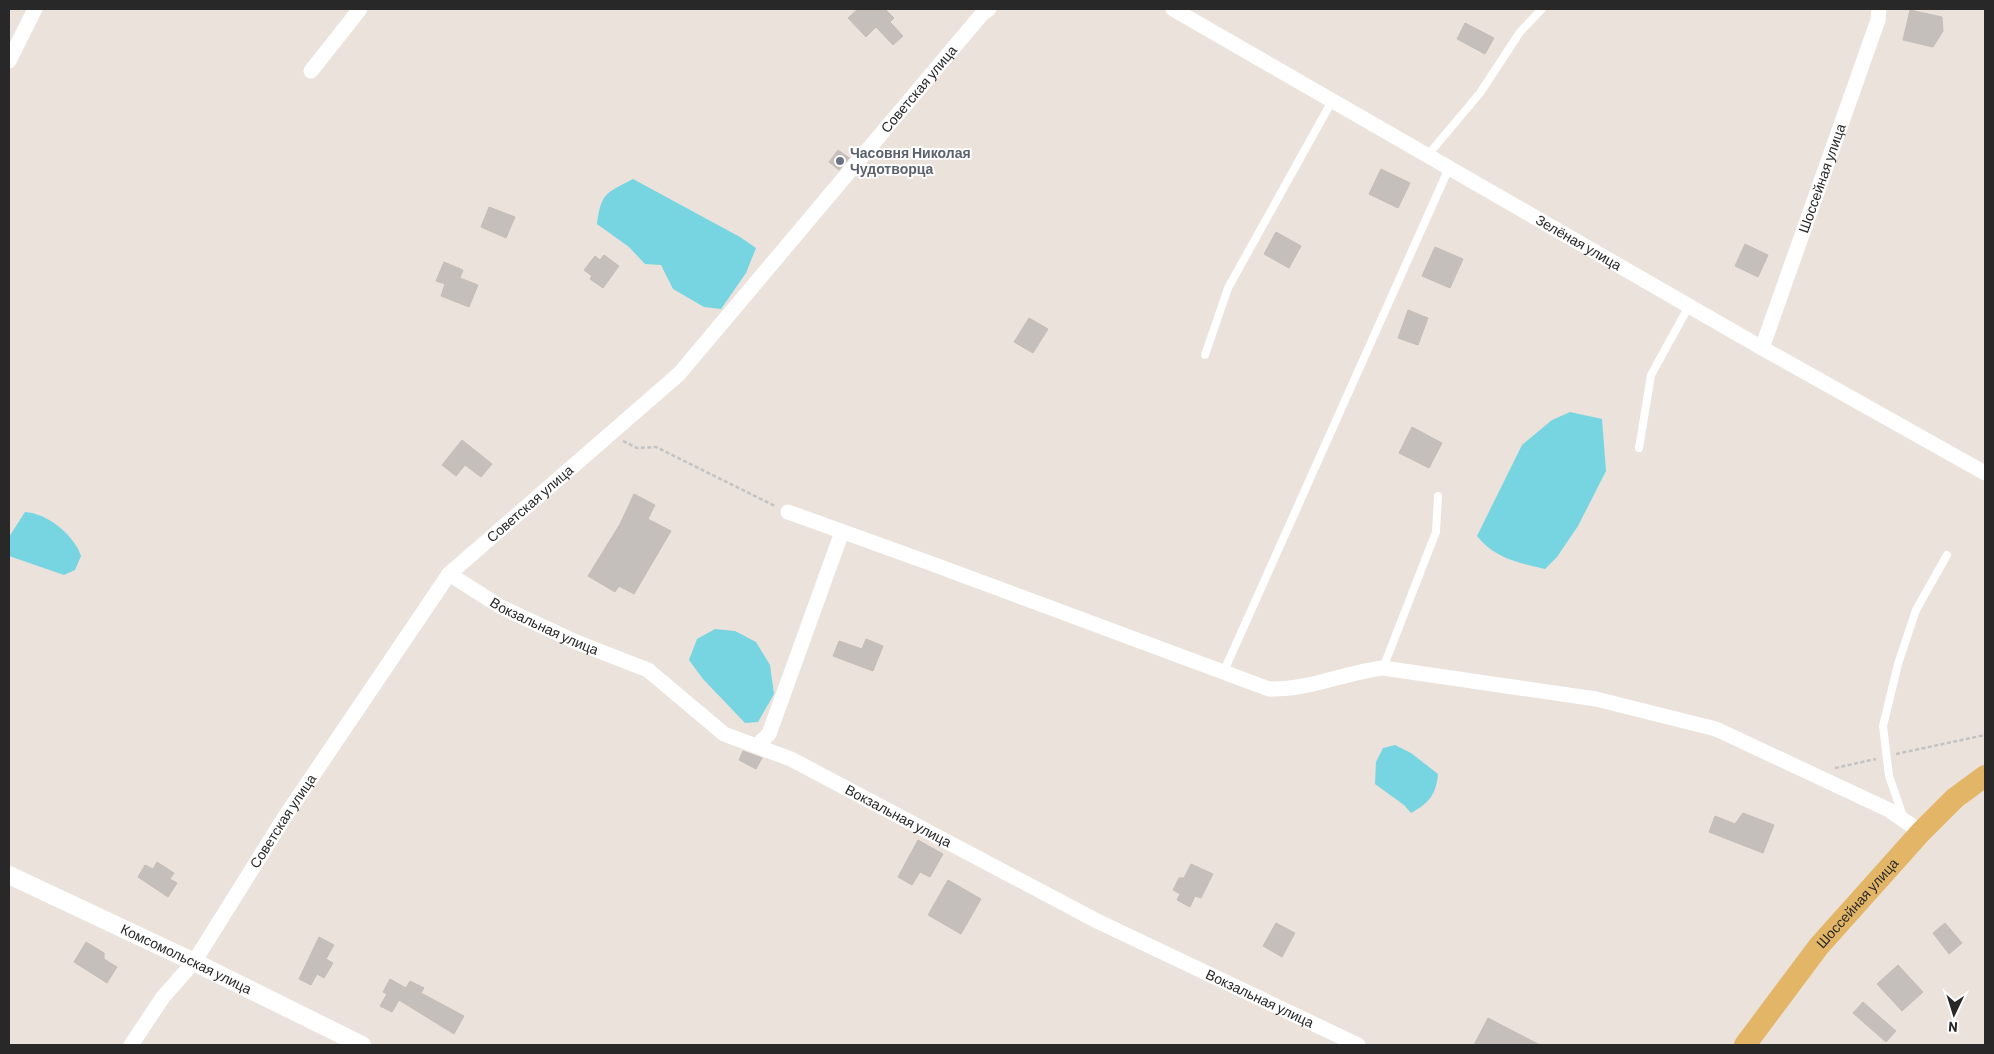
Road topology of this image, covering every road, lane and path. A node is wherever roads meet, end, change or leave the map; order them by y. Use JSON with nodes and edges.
{"nodes":[{"id":1,"x":35,"y":9,"type":"edge"},
{"id":2,"x":360,"y":9,"type":"edge"},
{"id":3,"x":1173,"y":9,"type":"edge"},
{"id":4,"x":1542,"y":9,"type":"edge"},
{"id":5,"x":1879,"y":9,"type":"edge"},
{"id":6,"x":983,"y":11,"type":"edge"},
{"id":7,"x":9,"y":60,"type":"edge"},
{"id":8,"x":310,"y":71,"type":"dead end"},
{"id":9,"x":1332,"y":100,"type":"junction"},
{"id":10,"x":1427,"y":156,"type":"junction"},
{"id":11,"x":1449,"y":168,"type":"junction"},
{"id":12,"x":1690,"y":306,"type":"junction"},
{"id":13,"x":1762,"y":348,"type":"junction"},
{"id":14,"x":1205,"y":355,"type":"dead end"},
{"id":15,"x":611,"y":435,"type":"junction"},
{"id":16,"x":1639,"y":448,"type":"dead end"},
{"id":17,"x":1985,"y":473,"type":"edge"},
{"id":18,"x":1438,"y":496,"type":"dead end"},
{"id":19,"x":788,"y":512,"type":"joint"},
{"id":20,"x":842,"y":532,"type":"junction"},
{"id":21,"x":1947,"y":554,"type":"dead end"},
{"id":22,"x":450,"y":574,"type":"junction"},
{"id":23,"x":1383,"y":668,"type":"junction"},
{"id":24,"x":1224,"y":672,"type":"junction"},
{"id":25,"x":756,"y":746,"type":"junction"},
{"id":26,"x":1985,"y":776,"type":"edge"},
{"id":27,"x":1913,"y":826,"type":"junction"},
{"id":28,"x":9,"y":875,"type":"edge"},
{"id":29,"x":194,"y":962,"type":"junction"},
{"id":30,"x":131,"y":1045,"type":"edge"},
{"id":31,"x":362,"y":1045,"type":"edge"},
{"id":32,"x":1358,"y":1045,"type":"edge"},
{"id":33,"x":1745,"y":1045,"type":"edge"}],
"edges":[{"from":1,"to":7,"type":"street"},
{"from":2,"to":8,"type":"street"},
{"from":3,"to":9,"type":"street","name":"Зелёная улица"},
{"from":4,"to":10,"type":"lane"},
{"from":5,"to":13,"type":"street","name":"Шоссейная улица"},
{"from":6,"to":15,"type":"street","name":"Советская улица"},
{"from":9,"to":10,"type":"street","name":"Зелёная улица"},
{"from":9,"to":14,"type":"lane"},
{"from":10,"to":11,"type":"street","name":"Зелёная улица"},
{"from":11,"to":12,"type":"street","name":"Зелёная улица"},
{"from":11,"to":24,"type":"lane"},
{"from":12,"to":13,"type":"street","name":"Зелёная улица"},
{"from":12,"to":16,"type":"lane"},
{"from":13,"to":17,"type":"street","name":"Зелёная улица"},
{"from":15,"to":19,"type":"path"},
{"from":15,"to":22,"type":"street","name":"Советская улица"},
{"from":18,"to":23,"type":"lane"},
{"from":19,"to":20,"type":"street"},
{"from":20,"to":24,"type":"street"},
{"from":20,"to":25,"type":"street"},
{"from":21,"to":27,"type":"lane"},
{"from":22,"to":25,"type":"street","name":"Вокзальная улица"},
{"from":22,"to":29,"type":"street","name":"Советская улица"},
{"from":23,"to":24,"type":"street"},
{"from":23,"to":27,"type":"street"},
{"from":25,"to":32,"type":"street","name":"Вокзальная улица"},
{"from":26,"to":27,"type":"main road","name":"Шоссейная улица"},
{"from":27,"to":33,"type":"main road","name":"Шоссейная улица"},
{"from":28,"to":29,"type":"street","name":"Комсомольская улица"},
{"from":29,"to":30,"type":"street","name":"Советская улица"},
{"from":29,"to":31,"type":"street","name":"Комсомольская улица"}]}
